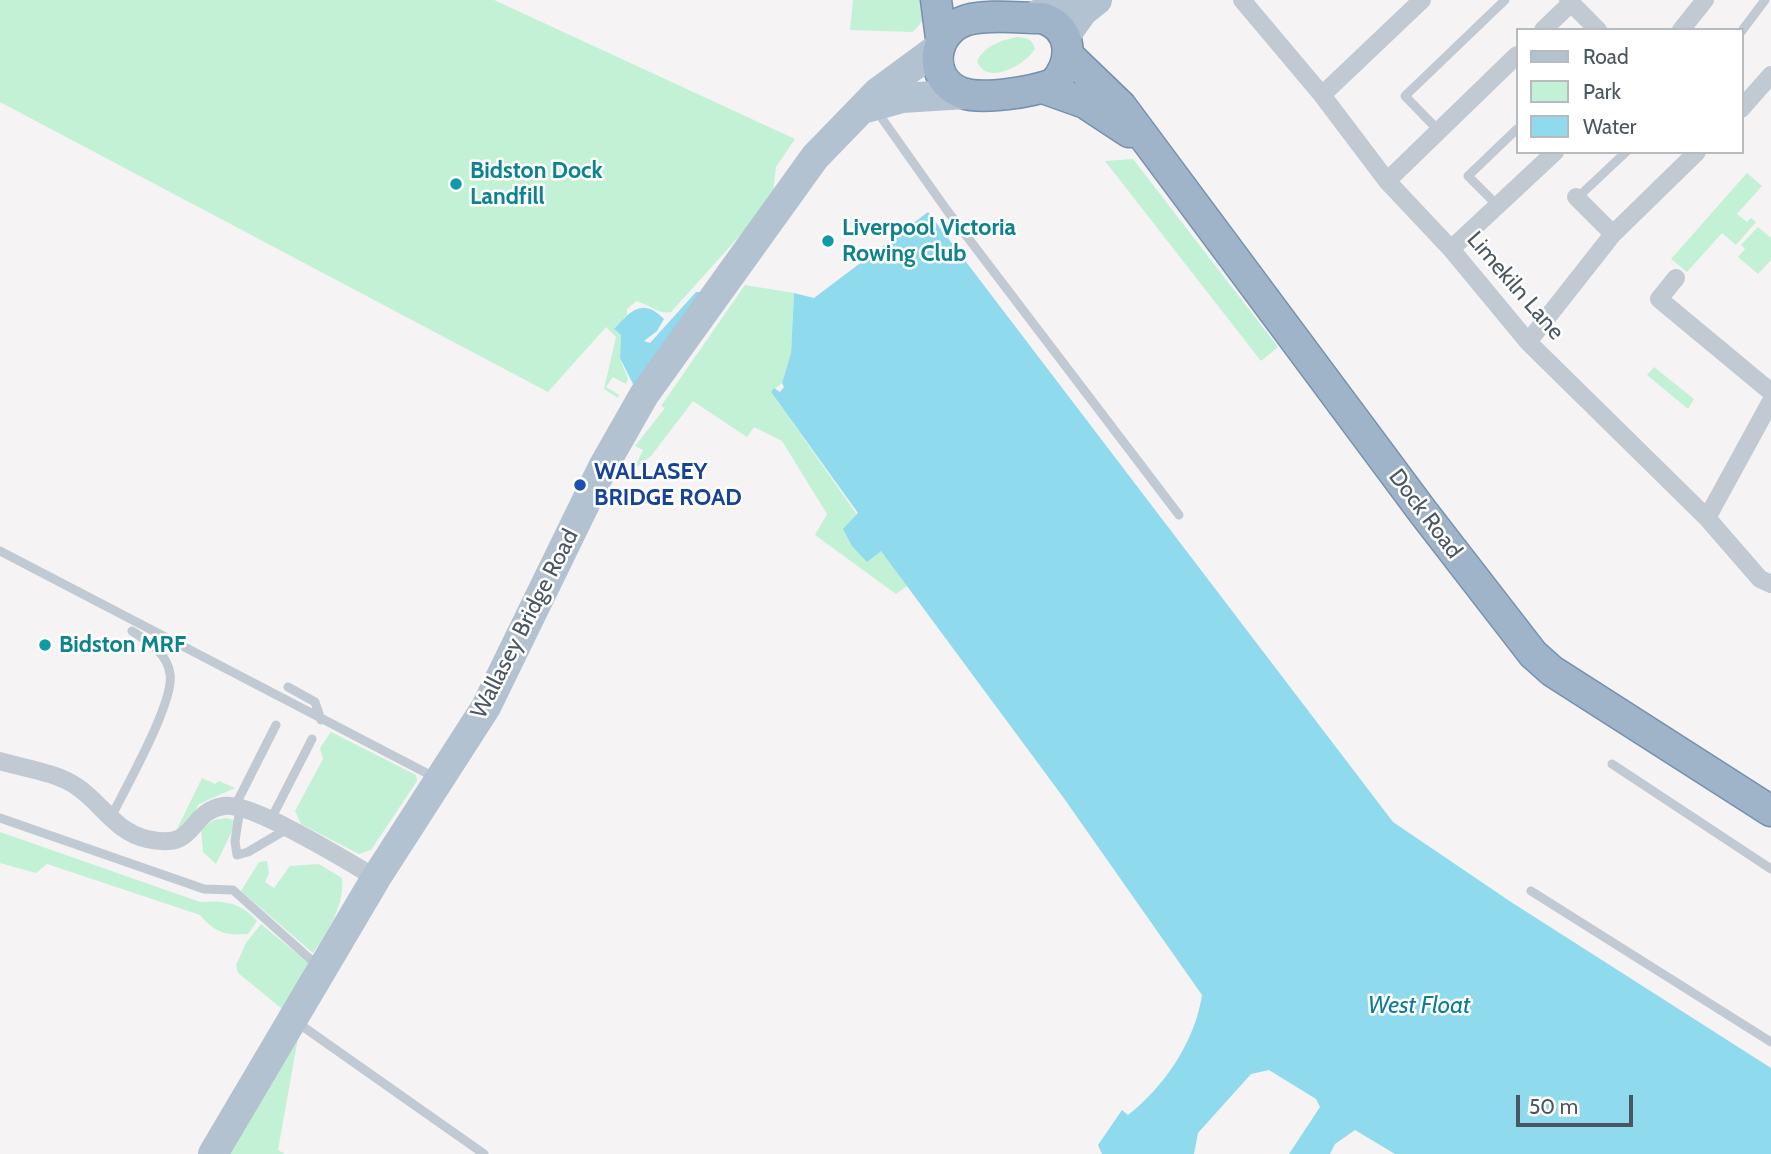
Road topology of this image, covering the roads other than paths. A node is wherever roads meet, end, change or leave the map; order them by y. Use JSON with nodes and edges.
{"nodes":[{"id":1,"x":936,"y":0,"type":"edge"},
{"id":2,"x":987,"y":0,"type":"edge"},
{"id":3,"x":1063,"y":0,"type":"edge"},
{"id":4,"x":1097,"y":0,"type":"edge"},
{"id":5,"x":1422,"y":0,"type":"edge"},
{"id":6,"x":1505,"y":0,"type":"edge"},
{"id":7,"x":1705,"y":0,"type":"edge"},
{"id":8,"x":1765,"y":0,"type":"edge"},
{"id":9,"x":1245,"y":1,"type":"edge"},
{"id":10,"x":1569,"y":2,"type":"edge"},
{"id":11,"x":1023,"y":18,"type":"junction"},
{"id":12,"x":1545,"y":28,"type":"edge"},
{"id":13,"x":1596,"y":28,"type":"edge"},
{"id":14,"x":1683,"y":28,"type":"edge"},
{"id":15,"x":1743,"y":29,"type":"edge"},
{"id":16,"x":940,"y":43,"type":"junction"},
{"id":17,"x":1067,"y":46,"type":"junction"},
{"id":18,"x":1516,"y":56,"type":"edge"},
{"id":19,"x":1771,"y":75,"type":"edge"},
{"id":20,"x":1043,"y":88,"type":"junction"},
{"id":21,"x":966,"y":94,"type":"junction"},
{"id":22,"x":1322,"y":96,"type":"junction"},
{"id":23,"x":1743,"y":107,"type":"edge"},
{"id":24,"x":866,"y":108,"type":"junction"},
{"id":25,"x":1516,"y":130,"type":"edge"},
{"id":26,"x":1438,"y":131,"type":"junction"},
{"id":27,"x":1147,"y":143,"type":"junction"},
{"id":28,"x":1553,"y":154,"type":"edge"},
{"id":29,"x":1624,"y":154,"type":"edge"},
{"id":30,"x":1695,"y":154,"type":"edge"},
{"id":31,"x":1387,"y":181,"type":"junction"},
{"id":32,"x":1576,"y":197,"type":"joint"},
{"id":33,"x":1498,"y":206,"type":"junction"},
{"id":34,"x":1613,"y":234,"type":"junction"},
{"id":35,"x":1451,"y":249,"type":"junction"},
{"id":36,"x":1676,"y":278,"type":"dead end"},
{"id":37,"x":1528,"y":342,"type":"junction"},
{"id":38,"x":1771,"y":391,"type":"edge"},
{"id":39,"x":1771,"y":401,"type":"edge"},
{"id":40,"x":1179,"y":515,"type":"dead end"},
{"id":41,"x":1707,"y":518,"type":"junction"},
{"id":42,"x":0,"y":551,"type":"edge"},
{"id":43,"x":1771,"y":584,"type":"edge"},
{"id":44,"x":132,"y":631,"type":"dead end"},
{"id":45,"x":288,"y":687,"type":"dead end"},
{"id":46,"x":321,"y":719,"type":"junction"},
{"id":47,"x":276,"y":725,"type":"dead end"},
{"id":48,"x":312,"y":739,"type":"dead end"},
{"id":49,"x":0,"y":761,"type":"edge"},
{"id":50,"x":1612,"y":764,"type":"dead end"},
{"id":51,"x":439,"y":780,"type":"junction"},
{"id":52,"x":238,"y":807,"type":"junction"},
{"id":53,"x":1771,"y":811,"type":"edge"},
{"id":54,"x":0,"y":818,"type":"edge"},
{"id":55,"x":110,"y":819,"type":"junction"},
{"id":56,"x":270,"y":821,"type":"junction"},
{"id":57,"x":287,"y":829,"type":"junction"},
{"id":58,"x":1771,"y":869,"type":"edge"},
{"id":59,"x":376,"y":878,"type":"junction"},
{"id":60,"x":1531,"y":891,"type":"dead end"},
{"id":61,"x":323,"y":970,"type":"junction"},
{"id":62,"x":294,"y":1020,"type":"junction"},
{"id":63,"x":1771,"y":1042,"type":"edge"},
{"id":64,"x":213,"y":1154,"type":"edge"},
{"id":65,"x":484,"y":1154,"type":"edge"}],
"edges":[{"from":1,"to":16,"type":"highway"},
{"from":2,"to":11,"type":"highway"},
{"from":3,"to":11,"type":"main road"},
{"from":4,"to":17,"type":"main road"},
{"from":5,"to":22,"type":"street"},
{"from":6,"to":26,"type":"lane"},
{"from":7,"to":14,"type":"street"},
{"from":8,"to":15,"type":"lane"},
{"from":9,"to":22,"type":"street","name":"Limekiln Lane"},
{"from":10,"to":12,"type":"street"},
{"from":10,"to":13,"type":"street"},
{"from":11,"to":16,"type":"highway"},
{"from":11,"to":17,"type":"highway"},
{"from":16,"to":21,"type":"highway"},
{"from":16,"to":24,"type":"main road","name":"Wallasey Bridge Road"},
{"from":17,"to":20,"type":"highway"},
{"from":17,"to":27,"type":"highway","name":"Dock Road"},
{"from":18,"to":26,"type":"street"},
{"from":19,"to":23,"type":"street"},
{"from":20,"to":21,"type":"highway"},
{"from":20,"to":27,"type":"highway","name":"Dock Road"},
{"from":21,"to":24,"type":"main road"},
{"from":22,"to":31,"type":"street","name":"Limekiln Lane"},
{"from":24,"to":40,"type":"lane"},
{"from":24,"to":51,"type":"main road","name":"Wallasey Bridge Road"},
{"from":25,"to":33,"type":"lane"},
{"from":26,"to":31,"type":"street"},
{"from":27,"to":53,"type":"highway","name":"Dock Road"},
{"from":28,"to":33,"type":"street"},
{"from":29,"to":32,"type":"lane"},
{"from":30,"to":34,"type":"street"},
{"from":31,"to":35,"type":"street","name":"Limekiln Lane"},
{"from":32,"to":34,"type":"street"},
{"from":33,"to":35,"type":"street"},
{"from":34,"to":37,"type":"street"},
{"from":35,"to":37,"type":"street","name":"Limekiln Lane"},
{"from":36,"to":38,"type":"street"},
{"from":37,"to":41,"type":"street","name":"Limekiln Lane"},
{"from":39,"to":41,"type":"street"},
{"from":41,"to":43,"type":"street","name":"Limekiln Lane"},
{"from":42,"to":46,"type":"lane"},
{"from":44,"to":55,"type":"lane"},
{"from":45,"to":46,"type":"lane"},
{"from":46,"to":51,"type":"lane"},
{"from":47,"to":52,"type":"lane"},
{"from":48,"to":56,"type":"lane"},
{"from":49,"to":55,"type":"street"},
{"from":50,"to":58,"type":"lane"},
{"from":51,"to":59,"type":"main road","name":"Wallasey Bridge Road"},
{"from":52,"to":55,"type":"street"},
{"from":52,"to":56,"type":"street"},
{"from":52,"to":57,"type":"lane"},
{"from":54,"to":61,"type":"lane"},
{"from":56,"to":57,"type":"street"},
{"from":57,"to":59,"type":"street"},
{"from":59,"to":61,"type":"main road","name":"Wallasey Bridge Road"},
{"from":60,"to":63,"type":"lane"},
{"from":61,"to":62,"type":"main road","name":"Wallasey Bridge Road"},
{"from":62,"to":64,"type":"main road","name":"Wallasey Bridge Road"},
{"from":62,"to":65,"type":"lane"}]}
